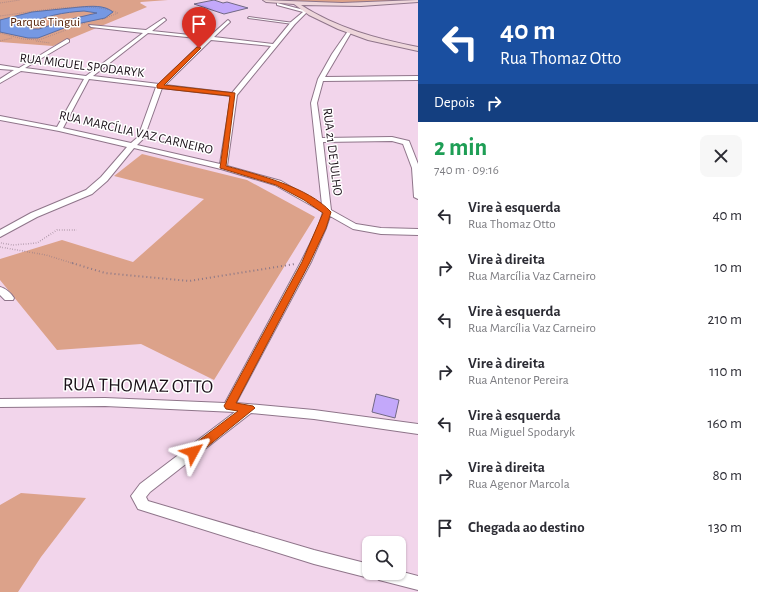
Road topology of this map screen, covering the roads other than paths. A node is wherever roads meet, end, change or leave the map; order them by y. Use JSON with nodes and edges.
{"nodes":[{"id":1,"x":266,"y":0,"type":"edge"},
{"id":2,"x":418,"y":0,"type":"edge"},
{"id":3,"x":279,"y":2,"type":"edge"},
{"id":4,"x":301,"y":5,"type":"junction"},
{"id":5,"x":249,"y":18,"type":"dead end"},
{"id":6,"x":164,"y":19,"type":"dead end"},
{"id":7,"x":228,"y":21,"type":"dead end"},
{"id":8,"x":293,"y":23,"type":"junction"},
{"id":9,"x":90,"y":24,"type":"road end"},
{"id":10,"x":148,"y":32,"type":"junction"},
{"id":11,"x":350,"y":32,"type":"junction"},
{"id":12,"x":209,"y":38,"type":"junction"},
{"id":13,"x":67,"y":41,"type":"dead end"},
{"id":14,"x":274,"y":45,"type":"junction"},
{"id":15,"x":418,"y":49,"type":"edge"},
{"id":16,"x":0,"y":67,"type":"edge"},
{"id":17,"x":20,"y":69,"type":"junction"},
{"id":18,"x":87,"y":78,"type":"junction"},
{"id":19,"x":418,"y":78,"type":"edge"},
{"id":20,"x":321,"y":79,"type":"junction"},
{"id":21,"x":0,"y":81,"type":"edge"},
{"id":22,"x":159,"y":86,"type":"junction"},
{"id":23,"x":234,"y":95,"type":"junction"},
{"id":24,"x":0,"y":118,"type":"edge"},
{"id":25,"x":59,"y":129,"type":"junction"},
{"id":26,"x":320,"y":140,"type":"junction"},
{"id":27,"x":132,"y":146,"type":"junction"},
{"id":28,"x":223,"y":167,"type":"junction"},
{"id":29,"x":418,"y":197,"type":"edge"},
{"id":30,"x":332,"y":215,"type":"junction"},
{"id":31,"x":418,"y":232,"type":"edge"},
{"id":32,"x":0,"y":234,"type":"edge"},
{"id":33,"x":0,"y":290,"type":"edge"},
{"id":34,"x":9,"y":298,"type":"dead end"},
{"id":35,"x":0,"y":403,"type":"edge"},
{"id":36,"x":229,"y":406,"type":"junction"},
{"id":37,"x":249,"y":408,"type":"junction"},
{"id":38,"x":418,"y":429,"type":"edge"},
{"id":39,"x":362,"y":569,"type":"edge"},
{"id":40,"x":406,"y":580,"type":"edge"},
{"id":41,"x":418,"y":583,"type":"edge"}],
"edges":[{"from":1,"to":4,"type":"main road"},
{"from":2,"to":4,"type":"main road"},
{"from":3,"to":4,"type":"main road"},
{"from":3,"to":4,"type":"street"},
{"from":4,"to":8,"type":"street"},
{"from":4,"to":11,"type":"main road"},
{"from":5,"to":8,"type":"lane"},
{"from":6,"to":10,"type":"street"},
{"from":7,"to":12,"type":"street"},
{"from":8,"to":14,"type":"street"},
{"from":9,"to":10,"type":"street"},
{"from":10,"to":12,"type":"street"},
{"from":10,"to":18,"type":"street"},
{"from":11,"to":15,"type":"main road"},
{"from":11,"to":20,"type":"street","name":"RUA 21 DE JULHO"},
{"from":12,"to":14,"type":"street"},
{"from":12,"to":22,"type":"street"},
{"from":13,"to":17,"type":"street"},
{"from":14,"to":23,"type":"street"},
{"from":16,"to":17,"type":"street","name":"RUA MIGUEL SPODARYK"},
{"from":17,"to":18,"type":"street","name":"RUA MIGUEL SPODARYK"},
{"from":17,"to":21,"type":"street"},
{"from":18,"to":22,"type":"street","name":"RUA MIGUEL SPODARYK"},
{"from":18,"to":25,"type":"street"},
{"from":19,"to":20,"type":"street"},
{"from":20,"to":26,"type":"street","name":"RUA 21 DE JULHO"},
{"from":22,"to":23,"type":"street","name":"RUA MIGUEL SPODARYK"},
{"from":22,"to":27,"type":"street"},
{"from":23,"to":28,"type":"street"},
{"from":24,"to":25,"type":"street","name":"RUA MARCÍLIA VAZ CARNEIRO"},
{"from":25,"to":27,"type":"street","name":"RUA MARCÍLIA VAZ CARNEIRO"},
{"from":26,"to":29,"type":"street"},
{"from":26,"to":30,"type":"street","name":"RUA 21 DE JULHO"},
{"from":27,"to":28,"type":"street","name":"RUA MARCÍLIA VAZ CARNEIRO"},
{"from":27,"to":32,"type":"street"},
{"from":28,"to":30,"type":"street","name":"RUA MARCÍLIA VAZ CARNEIRO"},
{"from":30,"to":31,"type":"street","name":"RUA MARCÍLIA VAZ CARNEIRO"},
{"from":30,"to":36,"type":"street"},
{"from":33,"to":34,"type":"street"},
{"from":35,"to":36,"type":"street","name":"RUA THOMAZ OTTO"},
{"from":36,"to":37,"type":"street","name":"RUA THOMAZ OTTO"},
{"from":37,"to":38,"type":"street","name":"RUA THOMAZ OTTO"},
{"from":37,"to":39,"type":"street"},
{"from":40,"to":41,"type":"street"}]}
